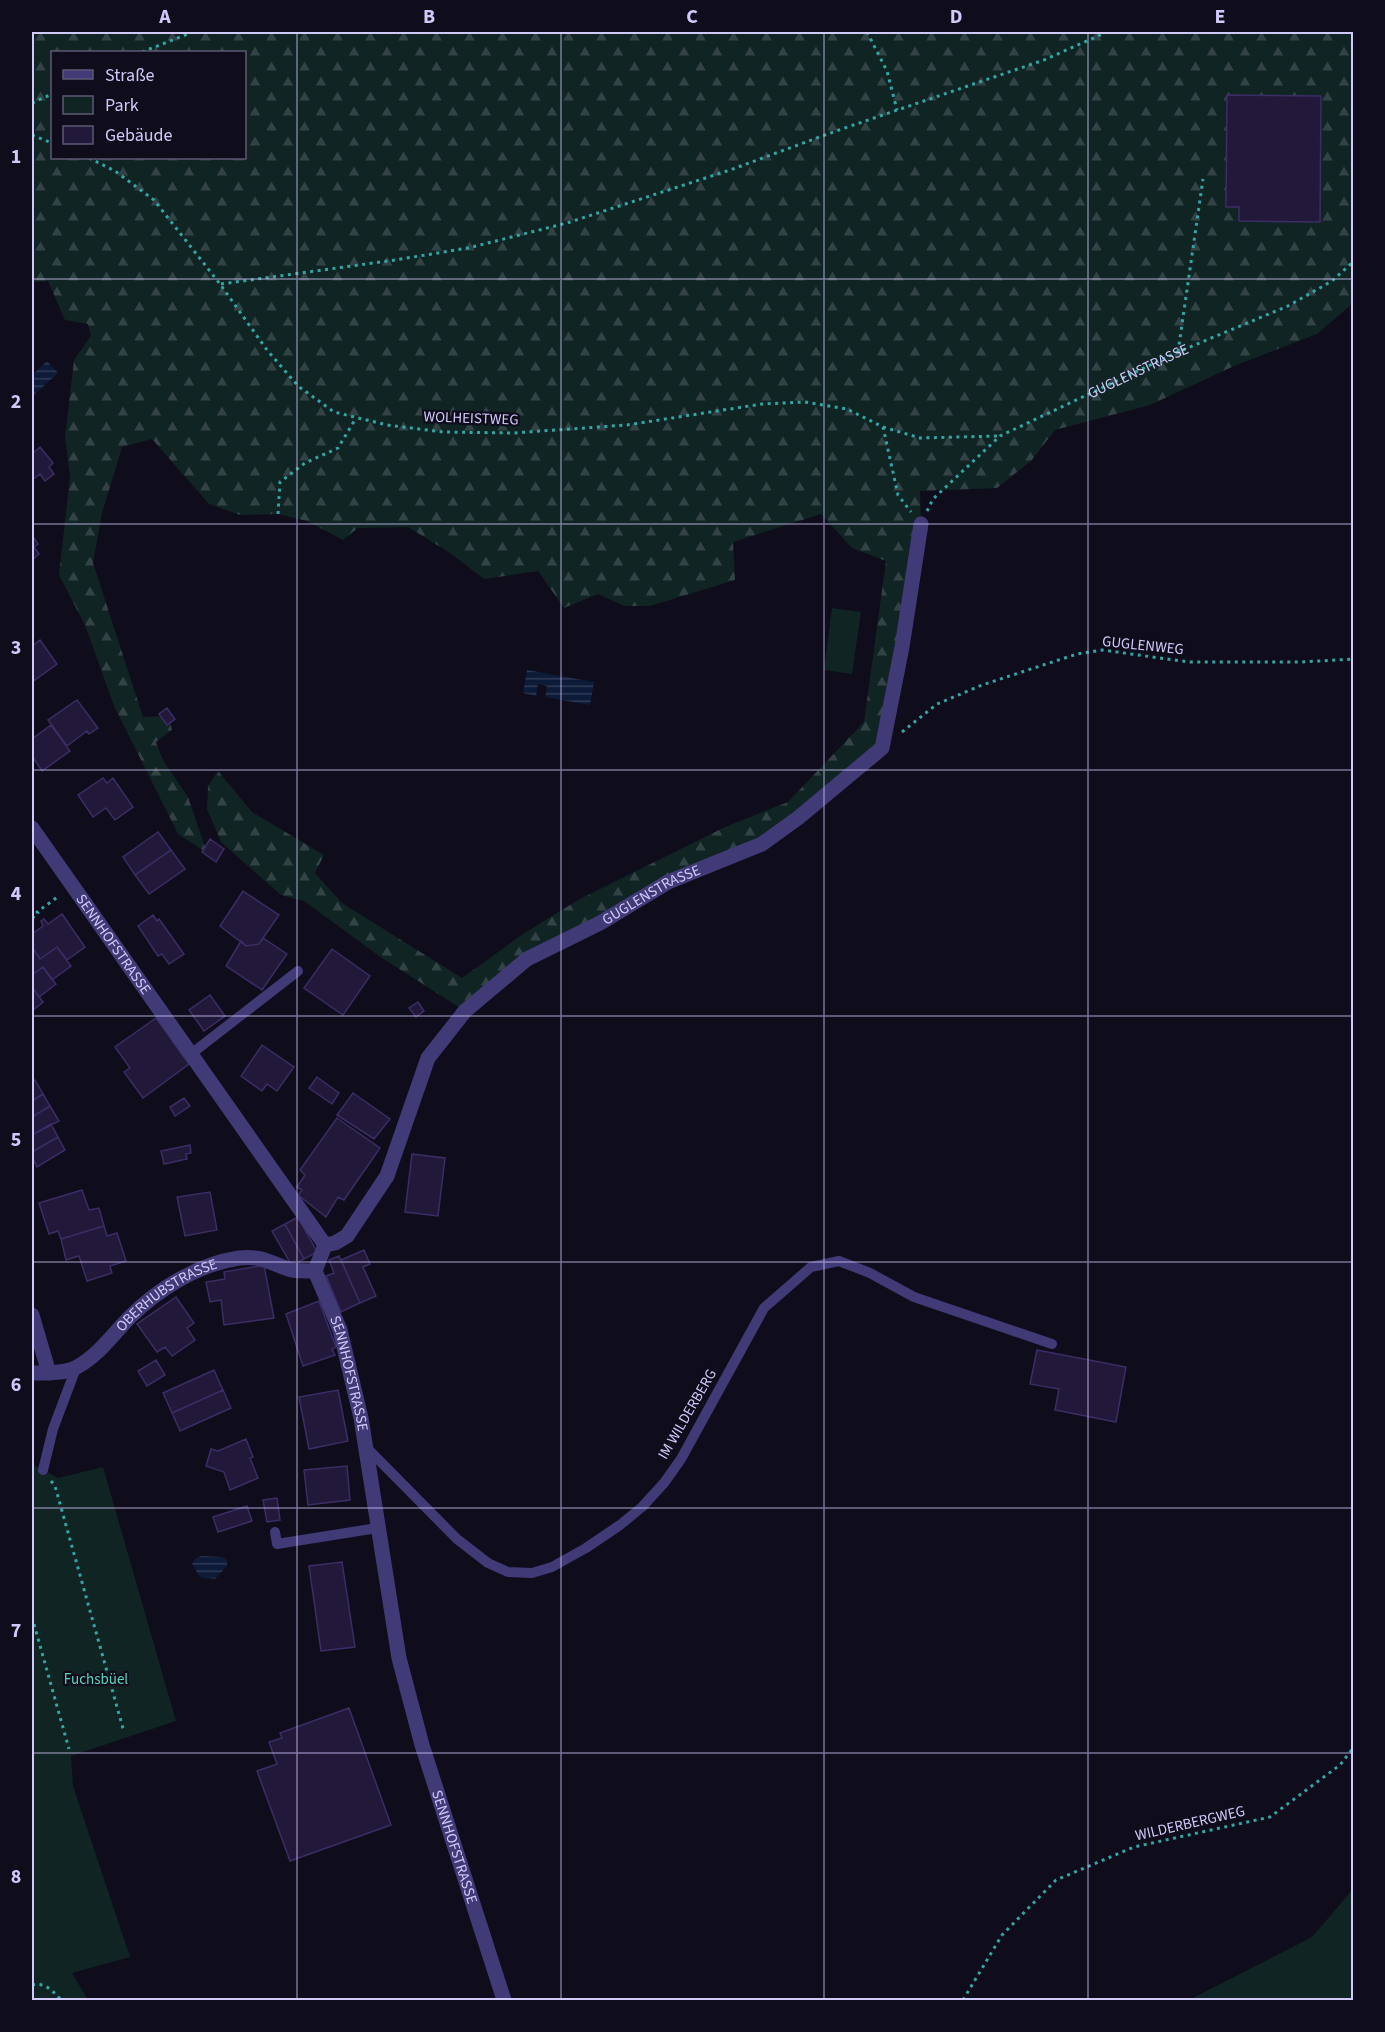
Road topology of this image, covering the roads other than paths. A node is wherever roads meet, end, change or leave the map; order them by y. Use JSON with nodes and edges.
{"nodes":[{"id":1,"x":921,"y":525,"type":"dead end"},
{"id":2,"x":32,"y":828,"type":"edge"},
{"id":3,"x":298,"y":972,"type":"dead end"},
{"id":4,"x":191,"y":1054,"type":"junction"},
{"id":5,"x":325,"y":1245,"type":"junction"},
{"id":6,"x":315,"y":1271,"type":"junction"},
{"id":7,"x":32,"y":1315,"type":"edge"},
{"id":8,"x":1052,"y":1344,"type":"dead end"},
{"id":9,"x":76,"y":1368,"type":"junction"},
{"id":10,"x":32,"y":1373,"type":"edge"},
{"id":11,"x":49,"y":1373,"type":"junction"},
{"id":12,"x":365,"y":1445,"type":"junction"},
{"id":13,"x":43,"y":1470,"type":"road end"},
{"id":14,"x":377,"y":1527,"type":"junction"},
{"id":15,"x":275,"y":1532,"type":"dead end"},
{"id":16,"x":504,"y":2001,"type":"edge"}],
"edges":[{"from":1,"to":5,"type":"street","name":"GUGLENSTRASSE"},
{"from":2,"to":4,"type":"street","name":"SENNHOFSTRASSE"},
{"from":3,"to":4,"type":"lane"},
{"from":4,"to":5,"type":"street","name":"SENNHOFSTRASSE"},
{"from":5,"to":6,"type":"street"},
{"from":6,"to":9,"type":"street","name":"OBERHUBSTRASSE"},
{"from":6,"to":12,"type":"street","name":"SENNHOFSTRASSE"},
{"from":7,"to":11,"type":"street"},
{"from":8,"to":12,"type":"lane","name":"IM WILDERBERG"},
{"from":9,"to":11,"type":"street","name":"OBERHUBSTRASSE"},
{"from":9,"to":13,"type":"lane"},
{"from":10,"to":11,"type":"street","name":"OBERHUBSTRASSE"},
{"from":12,"to":14,"type":"street","name":"SENNHOFSTRASSE"},
{"from":14,"to":15,"type":"lane"},
{"from":14,"to":16,"type":"street","name":"SENNHOFSTRASSE"}]}
